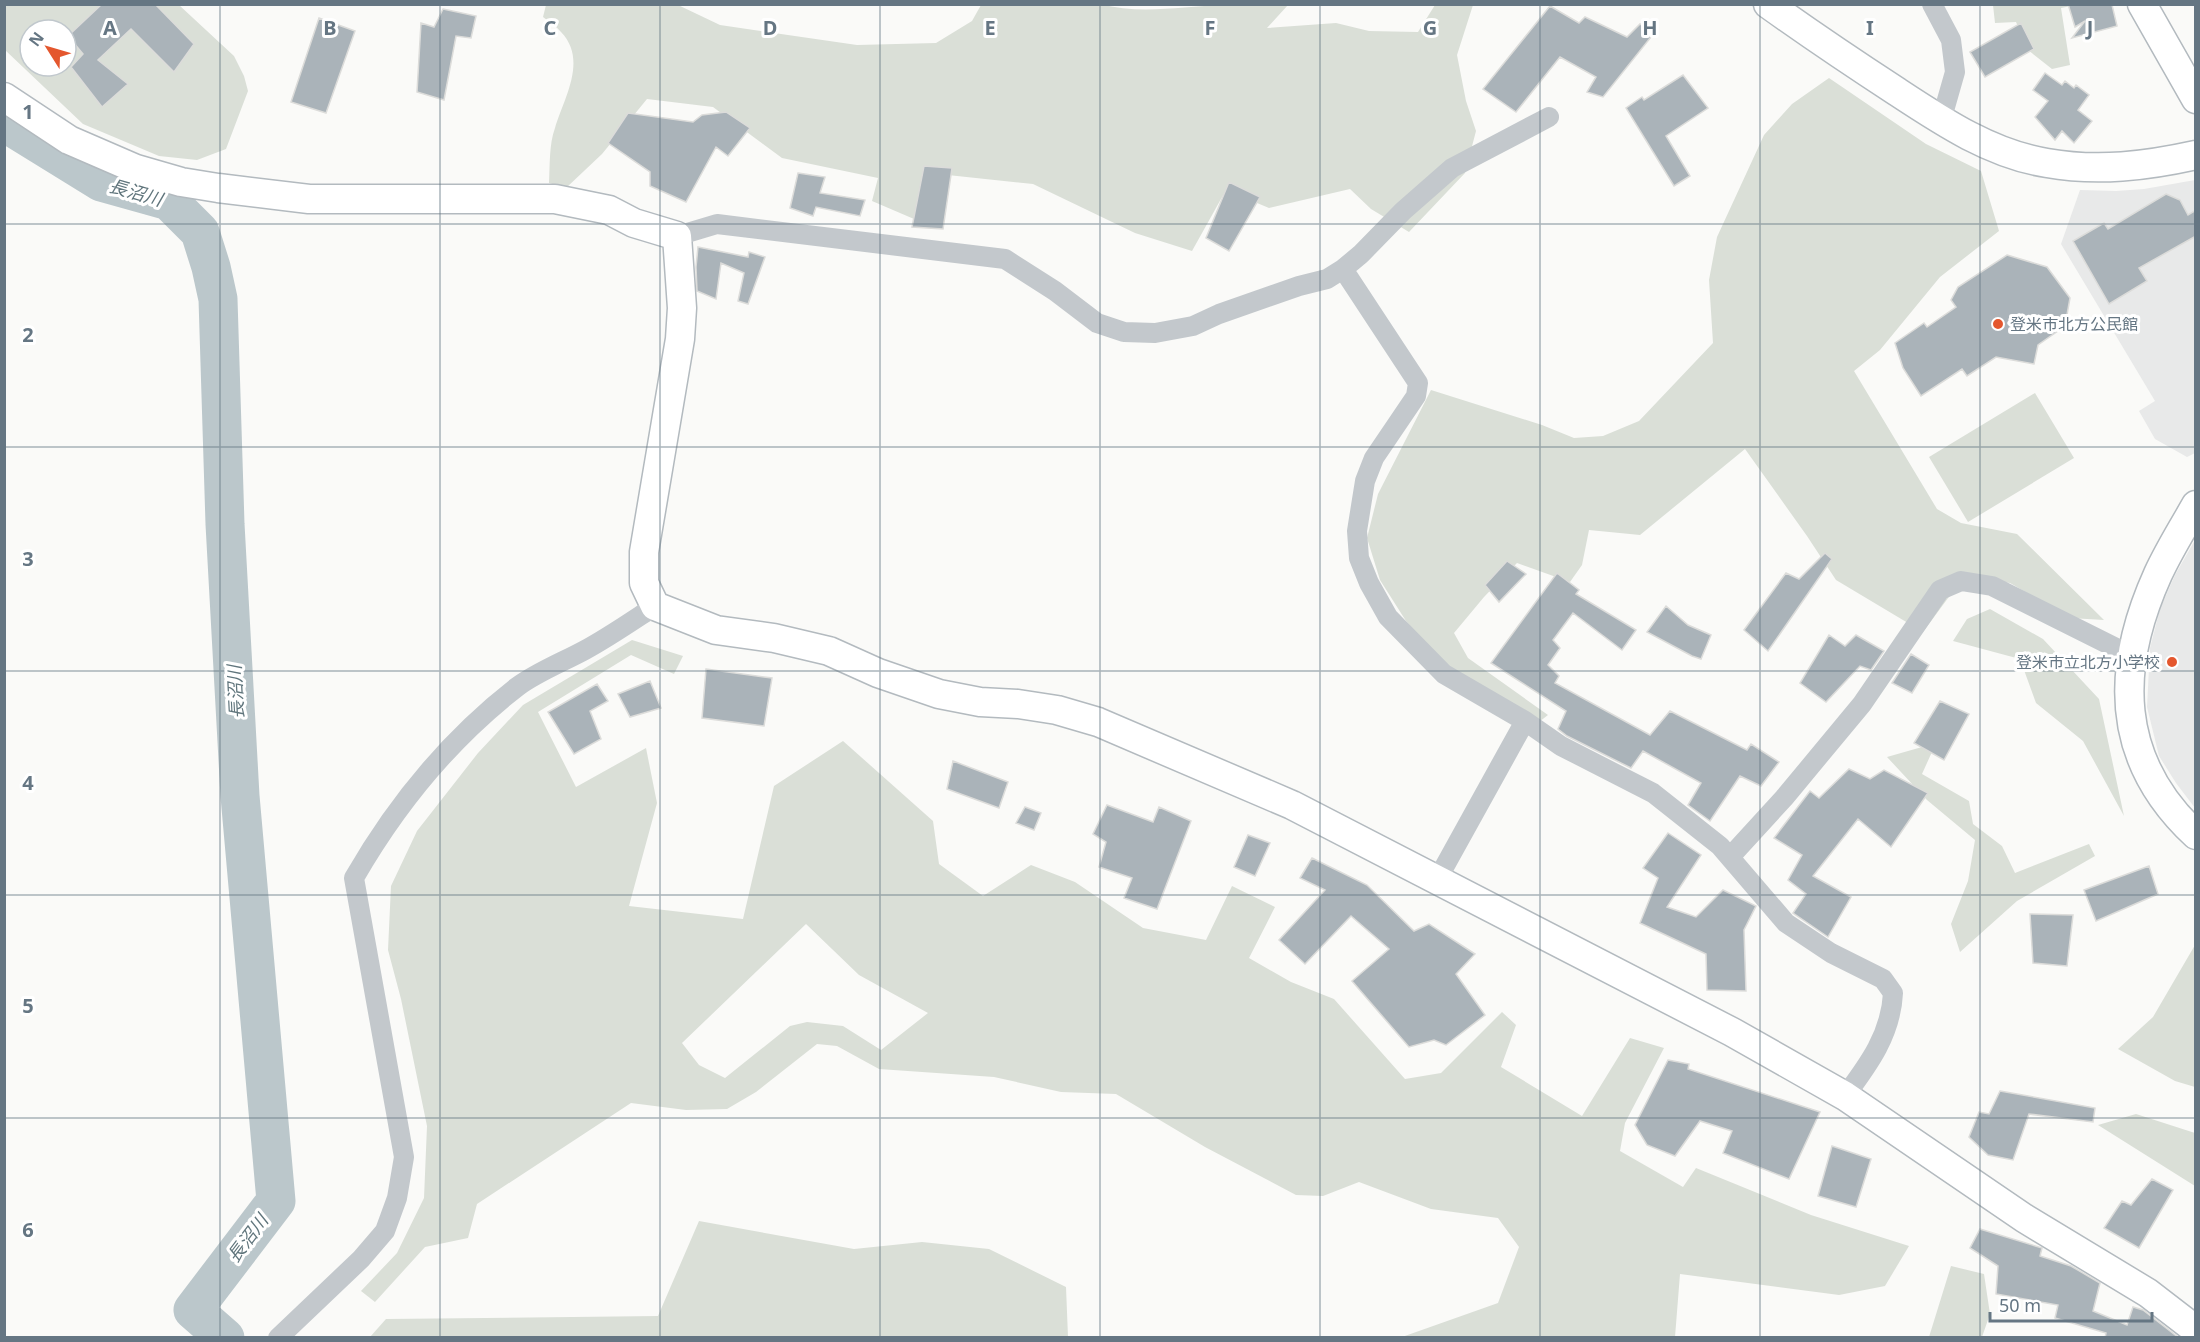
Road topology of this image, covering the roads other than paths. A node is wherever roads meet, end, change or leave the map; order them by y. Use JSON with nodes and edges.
{"nodes":[{"id":1,"x":1768,"y":4,"type":"edge"},
{"id":2,"x":1932,"y":4,"type":"edge"},
{"id":3,"x":2142,"y":4,"type":"edge"},
{"id":4,"x":4,"y":97,"type":"edge"},
{"id":5,"x":2196,"y":99,"type":"edge"},
{"id":6,"x":1549,"y":117,"type":"dead end"},
{"id":7,"x":1941,"y":121,"type":"junction"},
{"id":8,"x":2196,"y":155,"type":"edge"},
{"id":9,"x":677,"y":236,"type":"junction"},
{"id":10,"x":1343,"y":269,"type":"junction"},
{"id":11,"x":2196,"y":505,"type":"edge"},
{"id":12,"x":655,"y":606,"type":"junction"},
{"id":13,"x":2132,"y":656,"type":"junction"},
{"id":14,"x":1525,"y":721,"type":"junction"},
{"id":15,"x":2196,"y":835,"type":"edge"},
{"id":16,"x":1730,"y":857,"type":"junction"},
{"id":17,"x":1437,"y":880,"type":"junction"},
{"id":18,"x":1845,"y":1096,"type":"junction"},
{"id":19,"x":2196,"y":1330,"type":"edge"},
{"id":20,"x":278,"y":1338,"type":"edge"}],
"edges":[{"from":1,"to":7,"type":"street"},
{"from":2,"to":7,"type":"street"},
{"from":3,"to":5,"type":"street"},
{"from":4,"to":9,"type":"street"},
{"from":6,"to":10,"type":"street"},
{"from":7,"to":8,"type":"street"},
{"from":9,"to":10,"type":"street"},
{"from":9,"to":12,"type":"street"},
{"from":10,"to":14,"type":"street"},
{"from":11,"to":13,"type":"street"},
{"from":12,"to":17,"type":"street"},
{"from":12,"to":20,"type":"street"},
{"from":13,"to":15,"type":"street"},
{"from":13,"to":16,"type":"street"},
{"from":14,"to":16,"type":"street"},
{"from":14,"to":17,"type":"street"},
{"from":16,"to":18,"type":"street"},
{"from":17,"to":18,"type":"street"},
{"from":18,"to":19,"type":"street"}]}
